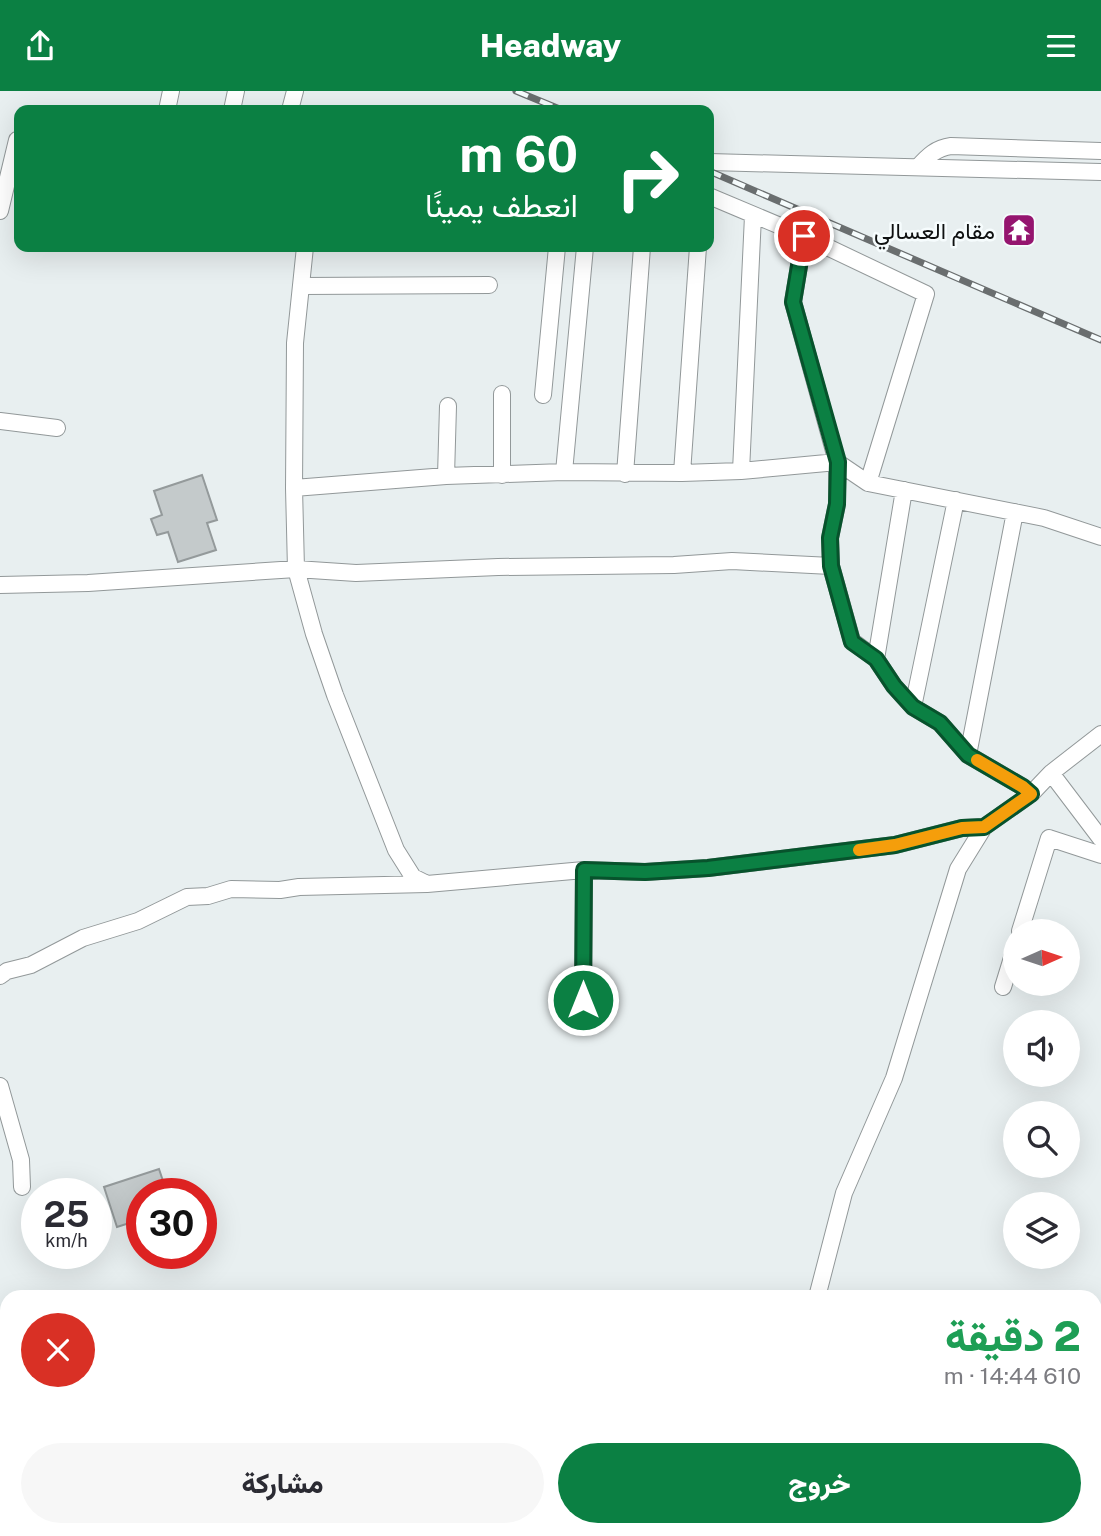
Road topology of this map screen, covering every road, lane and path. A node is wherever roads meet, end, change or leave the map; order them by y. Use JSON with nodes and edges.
{"nodes":[{"id":1,"x":1101,"y":151,"type":"edge"},
{"id":2,"x":14,"y":156,"type":"edge"},
{"id":3,"x":714,"y":162,"type":"edge"},
{"id":4,"x":918,"y":167,"type":"junction"},
{"id":5,"x":1101,"y":172,"type":"edge"},
{"id":6,"x":714,"y":198,"type":"edge"},
{"id":7,"x":0,"y":211,"type":"edge"},
{"id":8,"x":753,"y":216,"type":"junction"},
{"id":9,"x":804,"y":236,"type":"junction"},
{"id":10,"x":305,"y":252,"type":"edge"},
{"id":11,"x":557,"y":252,"type":"edge"},
{"id":12,"x":585,"y":252,"type":"edge"},
{"id":13,"x":642,"y":252,"type":"edge"},
{"id":14,"x":698,"y":252,"type":"edge"},
{"id":15,"x":489,"y":285,"type":"dead end"},
{"id":16,"x":302,"y":286,"type":"junction"},
{"id":17,"x":502,"y":394,"type":"dead end"},
{"id":18,"x":543,"y":395,"type":"dead end"},
{"id":19,"x":448,"y":406,"type":"dead end"},
{"id":20,"x":0,"y":422,"type":"edge"},
{"id":21,"x":57,"y":428,"type":"dead end"},
{"id":22,"x":838,"y":462,"type":"junction"},
{"id":23,"x":741,"y":471,"type":"junction"},
{"id":24,"x":564,"y":472,"type":"junction"},
{"id":25,"x":682,"y":473,"type":"junction"},
{"id":26,"x":625,"y":474,"type":"junction"},
{"id":27,"x":502,"y":475,"type":"junction"},
{"id":28,"x":446,"y":476,"type":"junction"},
{"id":29,"x":868,"y":484,"type":"junction"},
{"id":30,"x":294,"y":488,"type":"junction"},
{"id":31,"x":904,"y":490,"type":"junction"},
{"id":32,"x":956,"y":500,"type":"junction"},
{"id":33,"x":1015,"y":512,"type":"junction"},
{"id":34,"x":1101,"y":537,"type":"edge"},
{"id":35,"x":831,"y":566,"type":"junction"},
{"id":36,"x":296,"y":569,"type":"junction"},
{"id":37,"x":0,"y":585,"type":"edge"},
{"id":38,"x":876,"y":659,"type":"junction"},
{"id":39,"x":913,"y":707,"type":"junction"},
{"id":40,"x":1101,"y":734,"type":"edge"},
{"id":41,"x":968,"y":755,"type":"junction"},
{"id":42,"x":1051,"y":773,"type":"junction"},
{"id":43,"x":1031,"y":794,"type":"junction"},
{"id":44,"x":984,"y":827,"type":"junction"},
{"id":45,"x":1101,"y":839,"type":"edge"},
{"id":46,"x":1101,"y":855,"type":"edge"},
{"id":47,"x":584,"y":870,"type":"junction"},
{"id":48,"x":427,"y":884,"type":"junction"},
{"id":49,"x":1024,"y":919,"type":"edge"},
{"id":50,"x":0,"y":975,"type":"edge"},
{"id":51,"x":583,"y":1000,"type":"dead end"},
{"id":52,"x":0,"y":1086,"type":"edge"},
{"id":53,"x":22,"y":1178,"type":"edge"},
{"id":54,"x":819,"y":1290,"type":"edge"}],
"edges":[{"from":1,"to":4,"type":"street"},
{"from":2,"to":7,"type":"street"},
{"from":3,"to":4,"type":"street"},
{"from":4,"to":5,"type":"street"},
{"from":6,"to":8,"type":"street"},
{"from":8,"to":9,"type":"street"},
{"from":8,"to":23,"type":"street"},
{"from":9,"to":22,"type":"street"},
{"from":9,"to":29,"type":"street"},
{"from":10,"to":16,"type":"street"},
{"from":11,"to":18,"type":"street"},
{"from":12,"to":24,"type":"street"},
{"from":13,"to":26,"type":"street"},
{"from":14,"to":25,"type":"street"},
{"from":15,"to":16,"type":"street"},
{"from":16,"to":30,"type":"street"},
{"from":17,"to":27,"type":"street"},
{"from":19,"to":28,"type":"street"},
{"from":20,"to":21,"type":"street"},
{"from":22,"to":23,"type":"street"},
{"from":22,"to":29,"type":"street"},
{"from":22,"to":35,"type":"street"},
{"from":23,"to":25,"type":"street"},
{"from":24,"to":26,"type":"street"},
{"from":24,"to":27,"type":"street"},
{"from":25,"to":26,"type":"street"},
{"from":27,"to":28,"type":"street"},
{"from":28,"to":30,"type":"street"},
{"from":29,"to":31,"type":"street"},
{"from":30,"to":36,"type":"street"},
{"from":31,"to":32,"type":"street"},
{"from":31,"to":38,"type":"street"},
{"from":32,"to":33,"type":"street"},
{"from":32,"to":39,"type":"street"},
{"from":33,"to":34,"type":"street"},
{"from":33,"to":41,"type":"street"},
{"from":35,"to":36,"type":"street"},
{"from":35,"to":38,"type":"street"},
{"from":36,"to":37,"type":"street"},
{"from":36,"to":48,"type":"street"},
{"from":38,"to":39,"type":"street"},
{"from":39,"to":41,"type":"street"},
{"from":40,"to":42,"type":"street"},
{"from":41,"to":43,"type":"street"},
{"from":42,"to":43,"type":"street"},
{"from":42,"to":45,"type":"street"},
{"from":43,"to":44,"type":"street"},
{"from":44,"to":47,"type":"street"},
{"from":44,"to":54,"type":"street"},
{"from":46,"to":49,"type":"street"},
{"from":47,"to":48,"type":"street"},
{"from":47,"to":51,"type":"street"},
{"from":48,"to":50,"type":"street"},
{"from":52,"to":53,"type":"street"}]}
